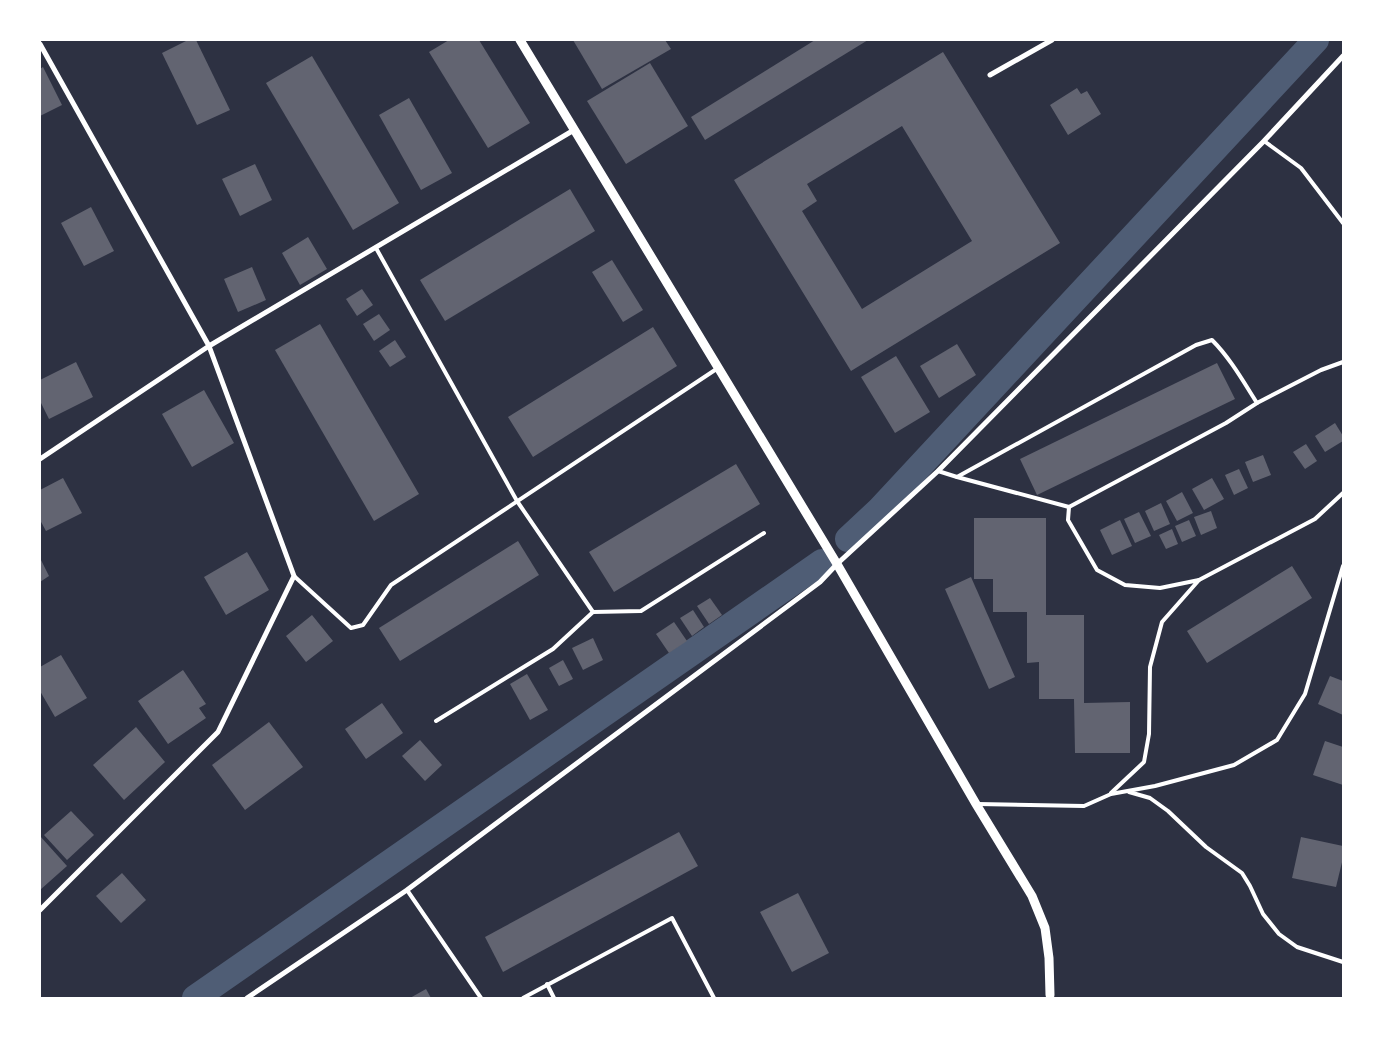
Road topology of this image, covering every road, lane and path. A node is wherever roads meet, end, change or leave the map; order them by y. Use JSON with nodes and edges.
{"nodes":[{"id":1,"x":520,"y":40,"type":"edge"},
{"id":2,"x":1052,"y":40,"type":"edge"},
{"id":3,"x":40,"y":44,"type":"edge"},
{"id":4,"x":1343,"y":56,"type":"edge"},
{"id":5,"x":990,"y":75,"type":"dead end"},
{"id":6,"x":574,"y":130,"type":"junction"},
{"id":7,"x":1264,"y":141,"type":"junction"},
{"id":8,"x":1343,"y":223,"type":"edge"},
{"id":9,"x":376,"y":248,"type":"junction"},
{"id":10,"x":209,"y":346,"type":"junction"},
{"id":11,"x":1343,"y":362,"type":"edge"},
{"id":12,"x":718,"y":368,"type":"junction"},
{"id":13,"x":1257,"y":403,"type":"junction"},
{"id":14,"x":40,"y":459,"type":"edge"},
{"id":15,"x":938,"y":471,"type":"junction"},
{"id":16,"x":956,"y":477,"type":"junction"},
{"id":17,"x":1343,"y":493,"type":"edge"},
{"id":18,"x":517,"y":501,"type":"junction"},
{"id":19,"x":1069,"y":507,"type":"junction"},
{"id":20,"x":764,"y":533,"type":"dead end"},
{"id":21,"x":838,"y":564,"type":"junction"},
{"id":22,"x":1343,"y":566,"type":"edge"},
{"id":23,"x":294,"y":576,"type":"junction"},
{"id":24,"x":1199,"y":580,"type":"junction"},
{"id":25,"x":593,"y":612,"type":"junction"},
{"id":26,"x":436,"y":721,"type":"dead end"},
{"id":27,"x":1127,"y":791,"type":"junction"},
{"id":28,"x":1111,"y":794,"type":"junction"},
{"id":29,"x":976,"y":804,"type":"junction"},
{"id":30,"x":407,"y":890,"type":"junction"},
{"id":31,"x":40,"y":910,"type":"edge"},
{"id":32,"x":1343,"y":962,"type":"edge"},
{"id":33,"x":547,"y":984,"type":"junction"},
{"id":34,"x":1050,"y":997,"type":"edge"},
{"id":35,"x":247,"y":998,"type":"edge"},
{"id":36,"x":481,"y":998,"type":"edge"},
{"id":37,"x":523,"y":998,"type":"edge"},
{"id":38,"x":554,"y":998,"type":"edge"},
{"id":39,"x":714,"y":998,"type":"edge"}],
"edges":[{"from":1,"to":6,"type":"street"},
{"from":2,"to":5,"type":"street"},
{"from":3,"to":10,"type":"street"},
{"from":4,"to":7,"type":"street"},
{"from":6,"to":9,"type":"street"},
{"from":6,"to":12,"type":"street"},
{"from":7,"to":8,"type":"lane"},
{"from":7,"to":15,"type":"street"},
{"from":9,"to":10,"type":"street"},
{"from":9,"to":18,"type":"lane"},
{"from":10,"to":14,"type":"street"},
{"from":10,"to":23,"type":"street"},
{"from":11,"to":13,"type":"lane"},
{"from":12,"to":18,"type":"lane"},
{"from":12,"to":21,"type":"street"},
{"from":13,"to":16,"type":"lane"},
{"from":13,"to":19,"type":"lane"},
{"from":15,"to":16,"type":"lane"},
{"from":15,"to":21,"type":"street"},
{"from":16,"to":19,"type":"lane"},
{"from":17,"to":24,"type":"lane"},
{"from":18,"to":23,"type":"lane"},
{"from":18,"to":25,"type":"lane"},
{"from":19,"to":24,"type":"lane"},
{"from":20,"to":25,"type":"lane"},
{"from":21,"to":29,"type":"street"},
{"from":21,"to":30,"type":"street"},
{"from":22,"to":27,"type":"lane"},
{"from":23,"to":31,"type":"street"},
{"from":24,"to":28,"type":"lane"},
{"from":25,"to":26,"type":"lane"},
{"from":27,"to":28,"type":"lane"},
{"from":27,"to":32,"type":"lane"},
{"from":28,"to":29,"type":"lane"},
{"from":29,"to":34,"type":"street"},
{"from":30,"to":35,"type":"street"},
{"from":30,"to":36,"type":"lane"},
{"from":33,"to":37,"type":"lane"},
{"from":33,"to":38,"type":"lane"},
{"from":33,"to":39,"type":"lane"}]}
